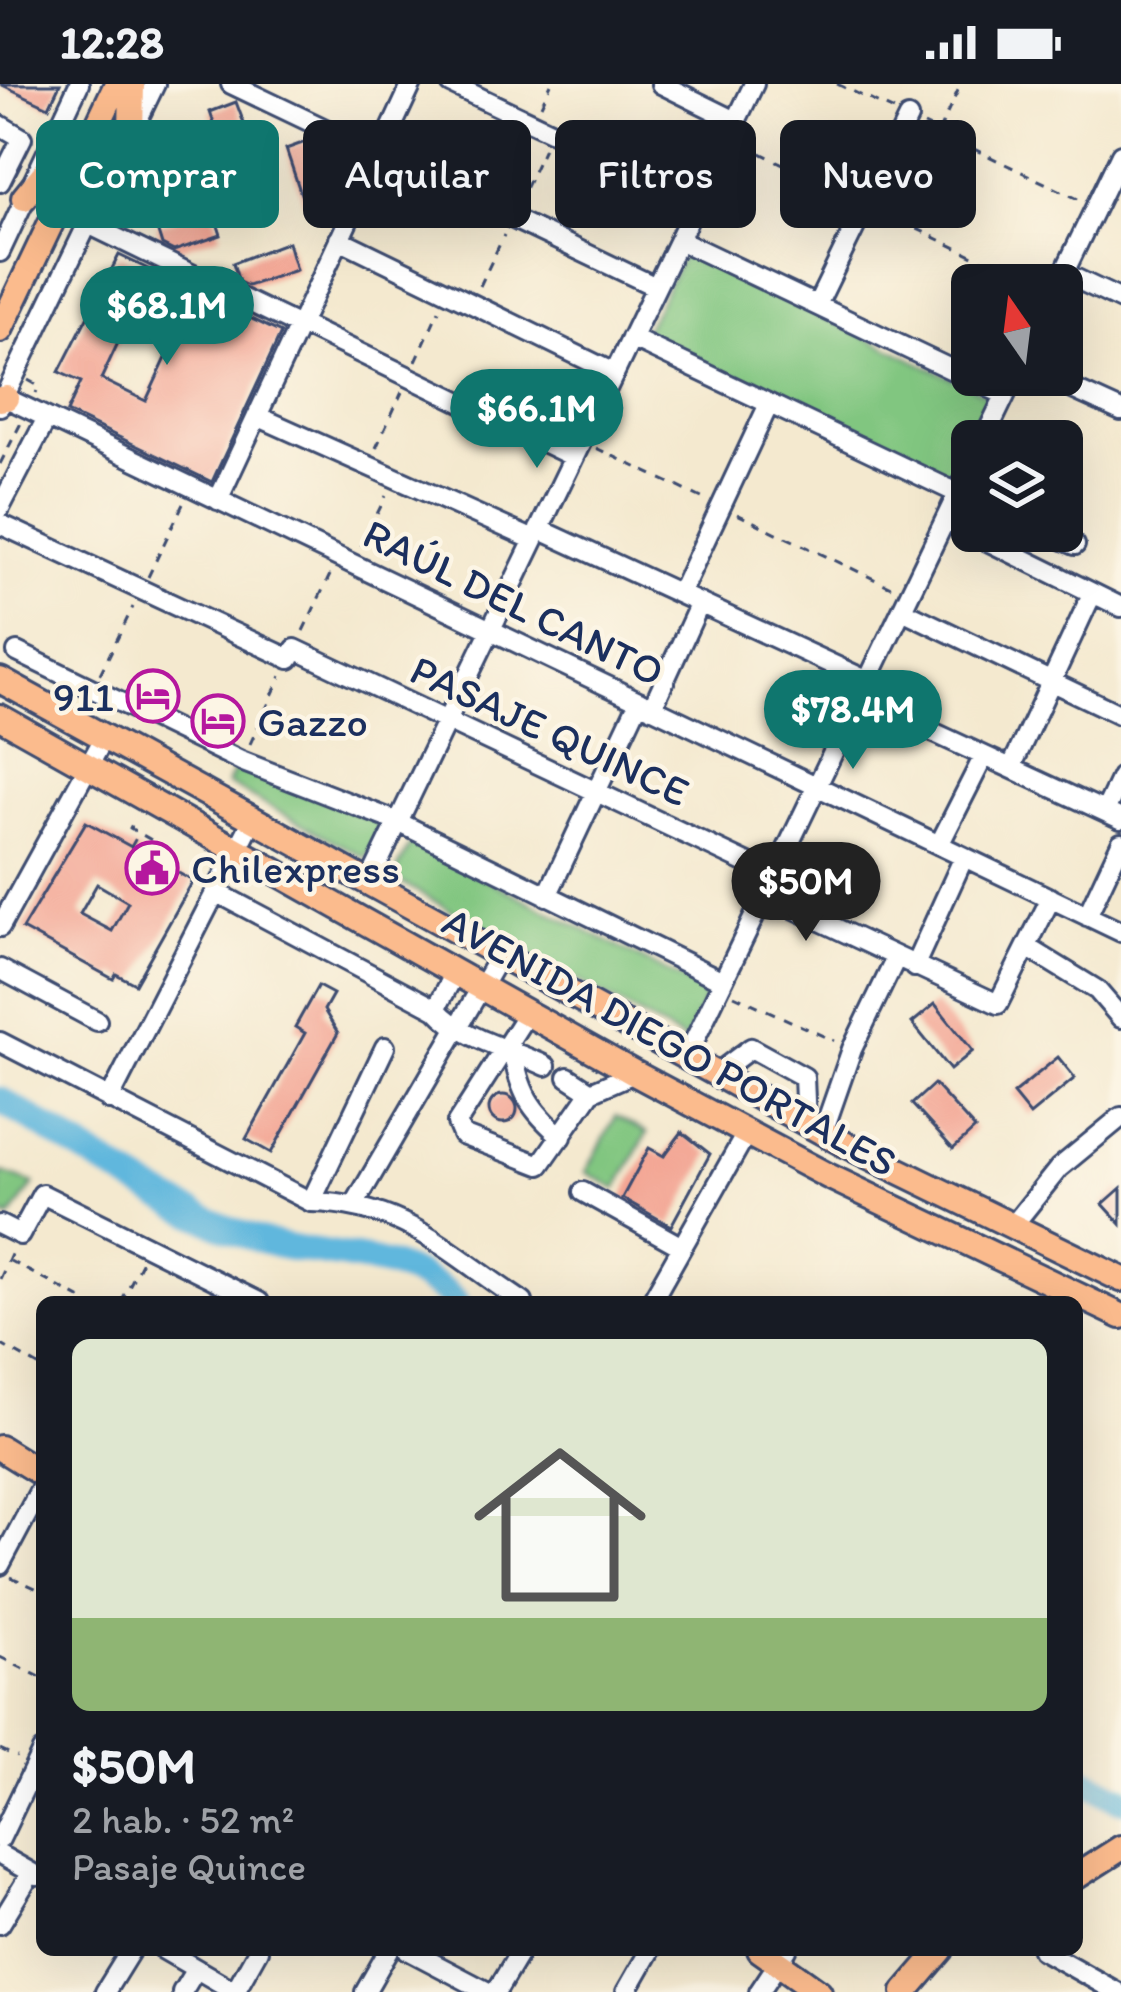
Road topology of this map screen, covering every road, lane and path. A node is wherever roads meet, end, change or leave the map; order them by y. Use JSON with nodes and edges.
{"nodes":[{"id":1,"x":79,"y":84,"type":"edge"},
{"id":2,"x":117,"y":84,"type":"edge"},
{"id":3,"x":132,"y":84,"type":"edge"},
{"id":4,"x":155,"y":84,"type":"edge"},
{"id":5,"x":231,"y":84,"type":"edge"},
{"id":6,"x":412,"y":84,"type":"edge"},
{"id":7,"x":452,"y":84,"type":"edge"},
{"id":8,"x":551,"y":84,"type":"edge"},
{"id":9,"x":662,"y":84,"type":"edge"},
{"id":10,"x":754,"y":84,"type":"edge"},
{"id":11,"x":838,"y":84,"type":"edge"},
{"id":12,"x":961,"y":84,"type":"edge"},
{"id":13,"x":908,"y":118,"type":"junction"},
{"id":14,"x":99,"y":120,"type":"edge"},
{"id":15,"x":131,"y":120,"type":"edge"},
{"id":16,"x":137,"y":120,"type":"edge"},
{"id":17,"x":306,"y":120,"type":"edge"},
{"id":18,"x":395,"y":120,"type":"edge"},
{"id":19,"x":734,"y":120,"type":"edge"},
{"id":20,"x":736,"y":120,"type":"edge"},
{"id":21,"x":912,"y":120,"type":"edge"},
{"id":22,"x":944,"y":120,"type":"edge"},
{"id":23,"x":532,"y":122,"type":"junction"},
{"id":24,"x":0,"y":125,"type":"edge"},
{"id":25,"x":555,"y":133,"type":"edge"},
{"id":26,"x":976,"y":149,"type":"edge"},
{"id":27,"x":1121,"y":154,"type":"edge"},
{"id":28,"x":0,"y":182,"type":"edge"},
{"id":29,"x":36,"y":184,"type":"edge"},
{"id":30,"x":24,"y":199,"type":"junction"},
{"id":31,"x":1098,"y":202,"type":"junction"},
{"id":32,"x":1121,"y":206,"type":"edge"},
{"id":33,"x":531,"y":227,"type":"edge"},
{"id":34,"x":46,"y":228,"type":"edge"},
{"id":35,"x":88,"y":228,"type":"edge"},
{"id":36,"x":96,"y":228,"type":"edge"},
{"id":37,"x":344,"y":228,"type":"edge"},
{"id":38,"x":685,"y":228,"type":"edge"},
{"id":39,"x":339,"y":239,"type":"junction"},
{"id":40,"x":679,"y":240,"type":"junction"},
{"id":41,"x":0,"y":252,"type":"edge"},
{"id":42,"x":1068,"y":264,"type":"edge"},
{"id":43,"x":656,"y":287,"type":"junction"},
{"id":44,"x":1083,"y":287,"type":"edge"},
{"id":45,"x":1121,"y":300,"type":"edge"},
{"id":46,"x":817,"y":305,"type":"junction"},
{"id":47,"x":3,"y":316,"type":"edge"},
{"id":48,"x":300,"y":325,"type":"junction"},
{"id":49,"x":631,"y":338,"type":"junction"},
{"id":50,"x":951,"y":369,"type":"edge"},
{"id":51,"x":614,"y":373,"type":"junction"},
{"id":52,"x":1083,"y":394,"type":"edge"},
{"id":53,"x":2,"y":401,"type":"edge"},
{"id":54,"x":769,"y":404,"type":"junction"},
{"id":55,"x":1121,"y":411,"type":"edge"},
{"id":56,"x":256,"y":416,"type":"junction"},
{"id":57,"x":47,"y":418,"type":"junction"},
{"id":58,"x":578,"y":449,"type":"junction"},
{"id":59,"x":395,"y":478,"type":"junction"},
{"id":60,"x":951,"y":490,"type":"edge"},
{"id":61,"x":218,"y":500,"type":"junction"},
{"id":62,"x":721,"y":506,"type":"junction"},
{"id":63,"x":0,"y":508,"type":"edge"},
{"id":64,"x":951,"y":513,"type":"edge"},
{"id":65,"x":945,"y":520,"type":"junction"},
{"id":66,"x":0,"y":524,"type":"edge"},
{"id":67,"x":537,"y":534,"type":"junction"},
{"id":68,"x":345,"y":561,"type":"junction"},
{"id":69,"x":680,"y":594,"type":"junction"},
{"id":70,"x":1092,"y":594,"type":"junction"},
{"id":71,"x":700,"y":603,"type":"junction"},
{"id":72,"x":905,"y":603,"type":"junction"},
{"id":73,"x":1121,"y":607,"type":"edge"},
{"id":74,"x":491,"y":630,"type":"junction"},
{"id":75,"x":17,"y":652,"type":"dead end"},
{"id":76,"x":292,"y":654,"type":"junction"},
{"id":77,"x":2,"y":680,"type":"edge"},
{"id":78,"x":1051,"y":682,"type":"junction"},
{"id":79,"x":863,"y":690,"type":"junction"},
{"id":80,"x":645,"y":704,"type":"junction"},
{"id":81,"x":1121,"y":715,"type":"edge"},
{"id":82,"x":2,"y":720,"type":"edge"},
{"id":83,"x":448,"y":720,"type":"junction"},
{"id":84,"x":104,"y":738,"type":"junction"},
{"id":85,"x":984,"y":756,"type":"junction"},
{"id":86,"x":241,"y":761,"type":"junction"},
{"id":87,"x":89,"y":766,"type":"junction"},
{"id":88,"x":1010,"y":768,"type":"junction"},
{"id":89,"x":1121,"y":777,"type":"edge"},
{"id":90,"x":817,"y":787,"type":"junction"},
{"id":91,"x":596,"y":792,"type":"junction"},
{"id":92,"x":1113,"y":815,"type":"edge"},
{"id":93,"x":252,"y":821,"type":"junction"},
{"id":94,"x":398,"y":822,"type":"junction"},
{"id":95,"x":138,"y":836,"type":"dead end"},
{"id":96,"x":1121,"y":843,"type":"edge"},
{"id":97,"x":939,"y":845,"type":"junction"},
{"id":98,"x":131,"y":847,"type":"dead end"},
{"id":99,"x":239,"y":847,"type":"junction"},
{"id":100,"x":964,"y":857,"type":"junction"},
{"id":101,"x":774,"y":876,"type":"junction"},
{"id":102,"x":369,"y":882,"type":"junction"},
{"id":103,"x":218,"y":893,"type":"junction"},
{"id":104,"x":765,"y":895,"type":"junction"},
{"id":105,"x":547,"y":896,"type":"junction"},
{"id":106,"x":1051,"y":898,"type":"junction"},
{"id":107,"x":1087,"y":916,"type":"junction"},
{"id":108,"x":0,"y":927,"type":"edge"},
{"id":109,"x":1121,"y":932,"type":"edge"},
{"id":110,"x":1027,"y":947,"type":"junction"},
{"id":111,"x":500,"y":955,"type":"junction"},
{"id":112,"x":905,"y":963,"type":"junction"},
{"id":113,"x":0,"y":969,"type":"edge"},
{"id":114,"x":456,"y":971,"type":"junction"},
{"id":115,"x":721,"y":985,"type":"junction"},
{"id":116,"x":484,"y":986,"type":"junction"},
{"id":117,"x":565,"y":990,"type":"junction"},
{"id":118,"x":436,"y":1009,"type":"junction"},
{"id":119,"x":528,"y":1012,"type":"junction"},
{"id":120,"x":1121,"y":1018,"type":"edge"},
{"id":121,"x":98,"y":1021,"type":"dead end"},
{"id":122,"x":459,"y":1033,"type":"junction"},
{"id":123,"x":0,"y":1042,"type":"edge"},
{"id":124,"x":385,"y":1047,"type":"dead end"},
{"id":125,"x":508,"y":1047,"type":"junction"},
{"id":126,"x":853,"y":1049,"type":"junction"},
{"id":127,"x":686,"y":1058,"type":"junction"},
{"id":128,"x":546,"y":1066,"type":"dead end"},
{"id":129,"x":634,"y":1073,"type":"junction"},
{"id":130,"x":716,"y":1074,"type":"junction"},
{"id":131,"x":568,"y":1077,"type":"dead end"},
{"id":132,"x":591,"y":1092,"type":"junction"},
{"id":133,"x":109,"y":1100,"type":"junction"},
{"id":134,"x":1121,"y":1118,"type":"edge"},
{"id":135,"x":747,"y":1132,"type":"junction"},
{"id":136,"x":825,"y":1134,"type":"junction"},
{"id":137,"x":562,"y":1137,"type":"junction"},
{"id":138,"x":828,"y":1176,"type":"junction"},
{"id":139,"x":583,"y":1192,"type":"dead end"},
{"id":140,"x":310,"y":1202,"type":"junction"},
{"id":141,"x":356,"y":1202,"type":"junction"},
{"id":142,"x":0,"y":1225,"type":"edge"},
{"id":143,"x":1011,"y":1228,"type":"junction"},
{"id":144,"x":20,"y":1235,"type":"junction"},
{"id":145,"x":150,"y":1247,"type":"junction"},
{"id":146,"x":682,"y":1247,"type":"junction"},
{"id":147,"x":10,"y":1261,"type":"junction"},
{"id":148,"x":1121,"y":1279,"type":"edge"},
{"id":149,"x":0,"y":1280,"type":"edge"},
{"id":150,"x":76,"y":1296,"type":"edge"},
{"id":151,"x":124,"y":1296,"type":"edge"},
{"id":152,"x":247,"y":1296,"type":"edge"},
{"id":153,"x":516,"y":1296,"type":"edge"},
{"id":154,"x":654,"y":1296,"type":"edge"},
{"id":155,"x":1079,"y":1296,"type":"edge"},
{"id":156,"x":1083,"y":1298,"type":"edge"},
{"id":157,"x":1121,"y":1316,"type":"edge"},
{"id":158,"x":0,"y":1344,"type":"edge"},
{"id":159,"x":36,"y":1365,"type":"edge"},
{"id":160,"x":0,"y":1448,"type":"edge"},
{"id":161,"x":36,"y":1470,"type":"edge"},
{"id":162,"x":36,"y":1498,"type":"edge"},
{"id":163,"x":0,"y":1569,"type":"edge"},
{"id":164,"x":36,"y":1588,"type":"edge"},
{"id":165,"x":0,"y":1657,"type":"edge"},
{"id":166,"x":36,"y":1675,"type":"edge"},
{"id":167,"x":0,"y":1749,"type":"edge"},
{"id":168,"x":36,"y":1756,"type":"edge"},
{"id":169,"x":36,"y":1765,"type":"edge"},
{"id":170,"x":0,"y":1839,"type":"edge"},
{"id":171,"x":1120,"y":1850,"type":"edge"},
{"id":172,"x":0,"y":1855,"type":"edge"},
{"id":173,"x":1083,"y":1872,"type":"edge"},
{"id":174,"x":36,"y":1875,"type":"edge"},
{"id":175,"x":36,"y":1877,"type":"edge"},
{"id":176,"x":0,"y":1924,"type":"edge"},
{"id":177,"x":127,"y":1956,"type":"edge"},
{"id":178,"x":174,"y":1956,"type":"edge"},
{"id":179,"x":255,"y":1956,"type":"edge"},
{"id":180,"x":386,"y":1956,"type":"edge"},
{"id":181,"x":420,"y":1956,"type":"edge"},
{"id":182,"x":516,"y":1956,"type":"edge"},
{"id":183,"x":647,"y":1956,"type":"edge"},
{"id":184,"x":774,"y":1956,"type":"edge"},
{"id":185,"x":777,"y":1956,"type":"edge"},
{"id":186,"x":936,"y":1956,"type":"edge"},
{"id":187,"x":1053,"y":1956,"type":"edge"},
{"id":188,"x":196,"y":1969,"type":"junction"},
{"id":189,"x":105,"y":1992,"type":"edge"},
{"id":190,"x":182,"y":1992,"type":"edge"},
{"id":191,"x":235,"y":1992,"type":"edge"},
{"id":192,"x":365,"y":1992,"type":"edge"},
{"id":193,"x":492,"y":1992,"type":"edge"},
{"id":194,"x":626,"y":1992,"type":"edge"},
{"id":195,"x":759,"y":1992,"type":"edge"},
{"id":196,"x":819,"y":1992,"type":"edge"},
{"id":197,"x":905,"y":1992,"type":"edge"},
{"id":198,"x":1117,"y":1992,"type":"edge"}],
"edges":[{"from":1,"to":30,"type":"street"},
{"from":2,"to":14,"type":"main road"},
{"from":3,"to":15,"type":"main road"},
{"from":4,"to":16,"type":"street"},
{"from":5,"to":17,"type":"street"},
{"from":6,"to":18,"type":"street"},
{"from":7,"to":23,"type":"street"},
{"from":8,"to":23,"type":"path"},
{"from":9,"to":19,"type":"street"},
{"from":10,"to":20,"type":"street"},
{"from":11,"to":13,"type":"path"},
{"from":12,"to":22,"type":"path"},
{"from":13,"to":21,"type":"path"},
{"from":13,"to":46,"type":"street"},
{"from":23,"to":25,"type":"street"},
{"from":24,"to":28,"type":"street"},
{"from":26,"to":31,"type":"path"},
{"from":27,"to":31,"type":"street"},
{"from":29,"to":30,"type":"main road"},
{"from":30,"to":41,"type":"street"},
{"from":31,"to":32,"type":"street"},
{"from":31,"to":42,"type":"street"},
{"from":33,"to":43,"type":"street"},
{"from":34,"to":47,"type":"main road"},
{"from":35,"to":53,"type":"street"},
{"from":36,"to":48,"type":"street"},
{"from":37,"to":39,"type":"street"},
{"from":38,"to":40,"type":"street"},
{"from":39,"to":48,"type":"street"},
{"from":39,"to":51,"type":"street"},
{"from":40,"to":43,"type":"street"},
{"from":40,"to":46,"type":"street"},
{"from":43,"to":49,"type":"street"},
{"from":44,"to":45,"type":"street"},
{"from":46,"to":50,"type":"street"},
{"from":48,"to":56,"type":"street"},
{"from":48,"to":58,"type":"street"},
{"from":49,"to":51,"type":"street"},
{"from":49,"to":54,"type":"street"},
{"from":51,"to":58,"type":"street"},
{"from":52,"to":55,"type":"street"},
{"from":53,"to":57,"type":"street","name":"RAÚL DEL CANTO"},
{"from":54,"to":60,"type":"street"},
{"from":54,"to":62,"type":"street"},
{"from":56,"to":59,"type":"street"},
{"from":56,"to":61,"type":"street"},
{"from":57,"to":61,"type":"street","name":"RAÚL DEL CANTO"},
{"from":57,"to":63,"type":"street"},
{"from":58,"to":62,"type":"path"},
{"from":58,"to":67,"type":"street"},
{"from":59,"to":67,"type":"street"},
{"from":59,"to":68,"type":"path"},
{"from":61,"to":68,"type":"street","name":"RAÚL DEL CANTO"},
{"from":62,"to":69,"type":"street"},
{"from":62,"to":72,"type":"path"},
{"from":64,"to":65,"type":"street"},
{"from":65,"to":70,"type":"street"},
{"from":65,"to":72,"type":"street"},
{"from":66,"to":76,"type":"street","name":"PASAJE QUINCE"},
{"from":67,"to":69,"type":"street"},
{"from":67,"to":74,"type":"street"},
{"from":68,"to":74,"type":"street","name":"RAÚL DEL CANTO"},
{"from":68,"to":76,"type":"path"},
{"from":69,"to":71,"type":"street"},
{"from":70,"to":73,"type":"street"},
{"from":70,"to":78,"type":"street"},
{"from":71,"to":79,"type":"street"},
{"from":71,"to":80,"type":"street"},
{"from":72,"to":78,"type":"street"},
{"from":72,"to":79,"type":"street"},
{"from":74,"to":80,"type":"street","name":"RAÚL DEL CANTO"},
{"from":74,"to":83,"type":"street"},
{"from":75,"to":86,"type":"street","name":"AVENIDA DIEGO PORTALES"},
{"from":76,"to":83,"type":"street","name":"PASAJE QUINCE"},
{"from":76,"to":86,"type":"path"},
{"from":77,"to":84,"type":"main road","name":"AVENIDA DIEGO PORTALES"},
{"from":78,"to":81,"type":"street"},
{"from":78,"to":88,"type":"street"},
{"from":79,"to":85,"type":"street"},
{"from":79,"to":90,"type":"street"},
{"from":80,"to":90,"type":"street","name":"RAÚL DEL CANTO"},
{"from":80,"to":91,"type":"street"},
{"from":82,"to":87,"type":"main road","name":"AVENIDA DIEGO PORTALES"},
{"from":83,"to":91,"type":"street","name":"PASAJE QUINCE"},
{"from":83,"to":94,"type":"street"},
{"from":84,"to":87,"type":"street"},
{"from":84,"to":93,"type":"main road","name":"AVENIDA DIEGO PORTALES"},
{"from":85,"to":88,"type":"street"},
{"from":85,"to":97,"type":"street"},
{"from":86,"to":94,"type":"street","name":"AVENIDA DIEGO PORTALES"},
{"from":87,"to":99,"type":"main road","name":"AVENIDA DIEGO PORTALES"},
{"from":87,"to":108,"type":"street"},
{"from":88,"to":92,"type":"street"},
{"from":89,"to":92,"type":"street"},
{"from":90,"to":97,"type":"street","name":"RAÚL DEL CANTO"},
{"from":90,"to":101,"type":"street"},
{"from":91,"to":101,"type":"street","name":"PASAJE QUINCE"},
{"from":91,"to":105,"type":"street"},
{"from":93,"to":99,"type":"street"},
{"from":93,"to":102,"type":"main road","name":"AVENIDA DIEGO PORTALES"},
{"from":94,"to":102,"type":"street"},
{"from":94,"to":105,"type":"street","name":"AVENIDA DIEGO PORTALES"},
{"from":95,"to":98,"type":"path"},
{"from":96,"to":107,"type":"street"},
{"from":97,"to":100,"type":"street","name":"RAÚL DEL CANTO"},
{"from":99,"to":103,"type":"street"},
{"from":99,"to":114,"type":"main road","name":"AVENIDA DIEGO PORTALES"},
{"from":100,"to":106,"type":"street","name":"RAÚL DEL CANTO"},
{"from":100,"to":112,"type":"street"},
{"from":101,"to":104,"type":"street"},
{"from":102,"to":111,"type":"main road","name":"AVENIDA DIEGO PORTALES"},
{"from":103,"to":118,"type":"street","name":"AVENIDA DIEGO PORTALES"},
{"from":103,"to":133,"type":"street"},
{"from":104,"to":112,"type":"street"},
{"from":104,"to":115,"type":"street"},
{"from":105,"to":115,"type":"street","name":"AVENIDA DIEGO PORTALES"},
{"from":106,"to":107,"type":"street","name":"RAÚL DEL CANTO"},
{"from":106,"to":110,"type":"street"},
{"from":107,"to":109,"type":"street","name":"RAÚL DEL CANTO"},
{"from":110,"to":112,"type":"street"},
{"from":110,"to":120,"type":"street"},
{"from":111,"to":116,"type":"street"},
{"from":111,"to":117,"type":"main road","name":"AVENIDA DIEGO PORTALES"},
{"from":112,"to":126,"type":"street"},
{"from":113,"to":121,"type":"street"},
{"from":114,"to":116,"type":"main road","name":"AVENIDA DIEGO PORTALES"},
{"from":114,"to":118,"type":"street"},
{"from":115,"to":126,"type":"path","name":"AVENIDA DIEGO PORTALES"},
{"from":115,"to":127,"type":"street"},
{"from":116,"to":119,"type":"main road","name":"AVENIDA DIEGO PORTALES"},
{"from":116,"to":122,"type":"street"},
{"from":117,"to":119,"type":"main road"},
{"from":117,"to":127,"type":"main road","name":"AVENIDA DIEGO PORTALES"},
{"from":118,"to":122,"type":"street","name":"AVENIDA DIEGO PORTALES"},
{"from":119,"to":125,"type":"street"},
{"from":119,"to":129,"type":"main road","name":"AVENIDA DIEGO PORTALES"},
{"from":122,"to":125,"type":"street"},
{"from":122,"to":141,"type":"street"},
{"from":123,"to":133,"type":"street"},
{"from":124,"to":140,"type":"street"},
{"from":125,"to":128,"type":"street"},
{"from":125,"to":137,"type":"street"},
{"from":125,"to":137,"type":"street"},
{"from":126,"to":136,"type":"street"},
{"from":127,"to":130,"type":"main road","name":"AVENIDA DIEGO PORTALES"},
{"from":129,"to":132,"type":"street"},
{"from":129,"to":135,"type":"main road","name":"AVENIDA DIEGO PORTALES"},
{"from":130,"to":136,"type":"main road","name":"AVENIDA DIEGO PORTALES"},
{"from":130,"to":136,"type":"street"},
{"from":131,"to":132,"type":"street"},
{"from":132,"to":137,"type":"street"},
{"from":133,"to":140,"type":"street"},
{"from":134,"to":143,"type":"street"},
{"from":135,"to":138,"type":"main road","name":"AVENIDA DIEGO PORTALES"},
{"from":135,"to":146,"type":"street"},
{"from":136,"to":138,"type":"main road"},
{"from":136,"to":143,"type":"main road","name":"AVENIDA DIEGO PORTALES"},
{"from":138,"to":155,"type":"main road","name":"AVENIDA DIEGO PORTALES"},
{"from":139,"to":146,"type":"street"},
{"from":140,"to":141,"type":"street"},
{"from":141,"to":153,"type":"street"},
{"from":142,"to":144,"type":"street"},
{"from":143,"to":148,"type":"main road","name":"AVENIDA DIEGO PORTALES"},
{"from":144,"to":145,"type":"street"},
{"from":144,"to":147,"type":"path"},
{"from":145,"to":151,"type":"path"},
{"from":145,"to":152,"type":"street"},
{"from":146,"to":154,"type":"street"},
{"from":147,"to":149,"type":"path"},
{"from":147,"to":150,"type":"path"},
{"from":156,"to":157,"type":"main road","name":"AVENIDA DIEGO PORTALES"},
{"from":158,"to":159,"type":"path"},
{"from":160,"to":161,"type":"main road"},
{"from":162,"to":163,"type":"street"},
{"from":163,"to":164,"type":"path"},
{"from":165,"to":166,"type":"path"},
{"from":167,"to":168,"type":"path"},
{"from":169,"to":170,"type":"street"},
{"from":171,"to":173,"type":"main road"},
{"from":172,"to":174,"type":"street"},
{"from":175,"to":176,"type":"street"},
{"from":177,"to":189,"type":"street"},
{"from":178,"to":188,"type":"street"},
{"from":179,"to":191,"type":"street"},
{"from":180,"to":192,"type":"street"},
{"from":181,"to":193,"type":"street"},
{"from":182,"to":193,"type":"street"},
{"from":183,"to":194,"type":"street"},
{"from":184,"to":195,"type":"street"},
{"from":185,"to":196,"type":"main road"},
{"from":186,"to":197,"type":"main road"},
{"from":187,"to":198,"type":"street"},
{"from":188,"to":190,"type":"street"},
{"from":188,"to":191,"type":"street"}]}
